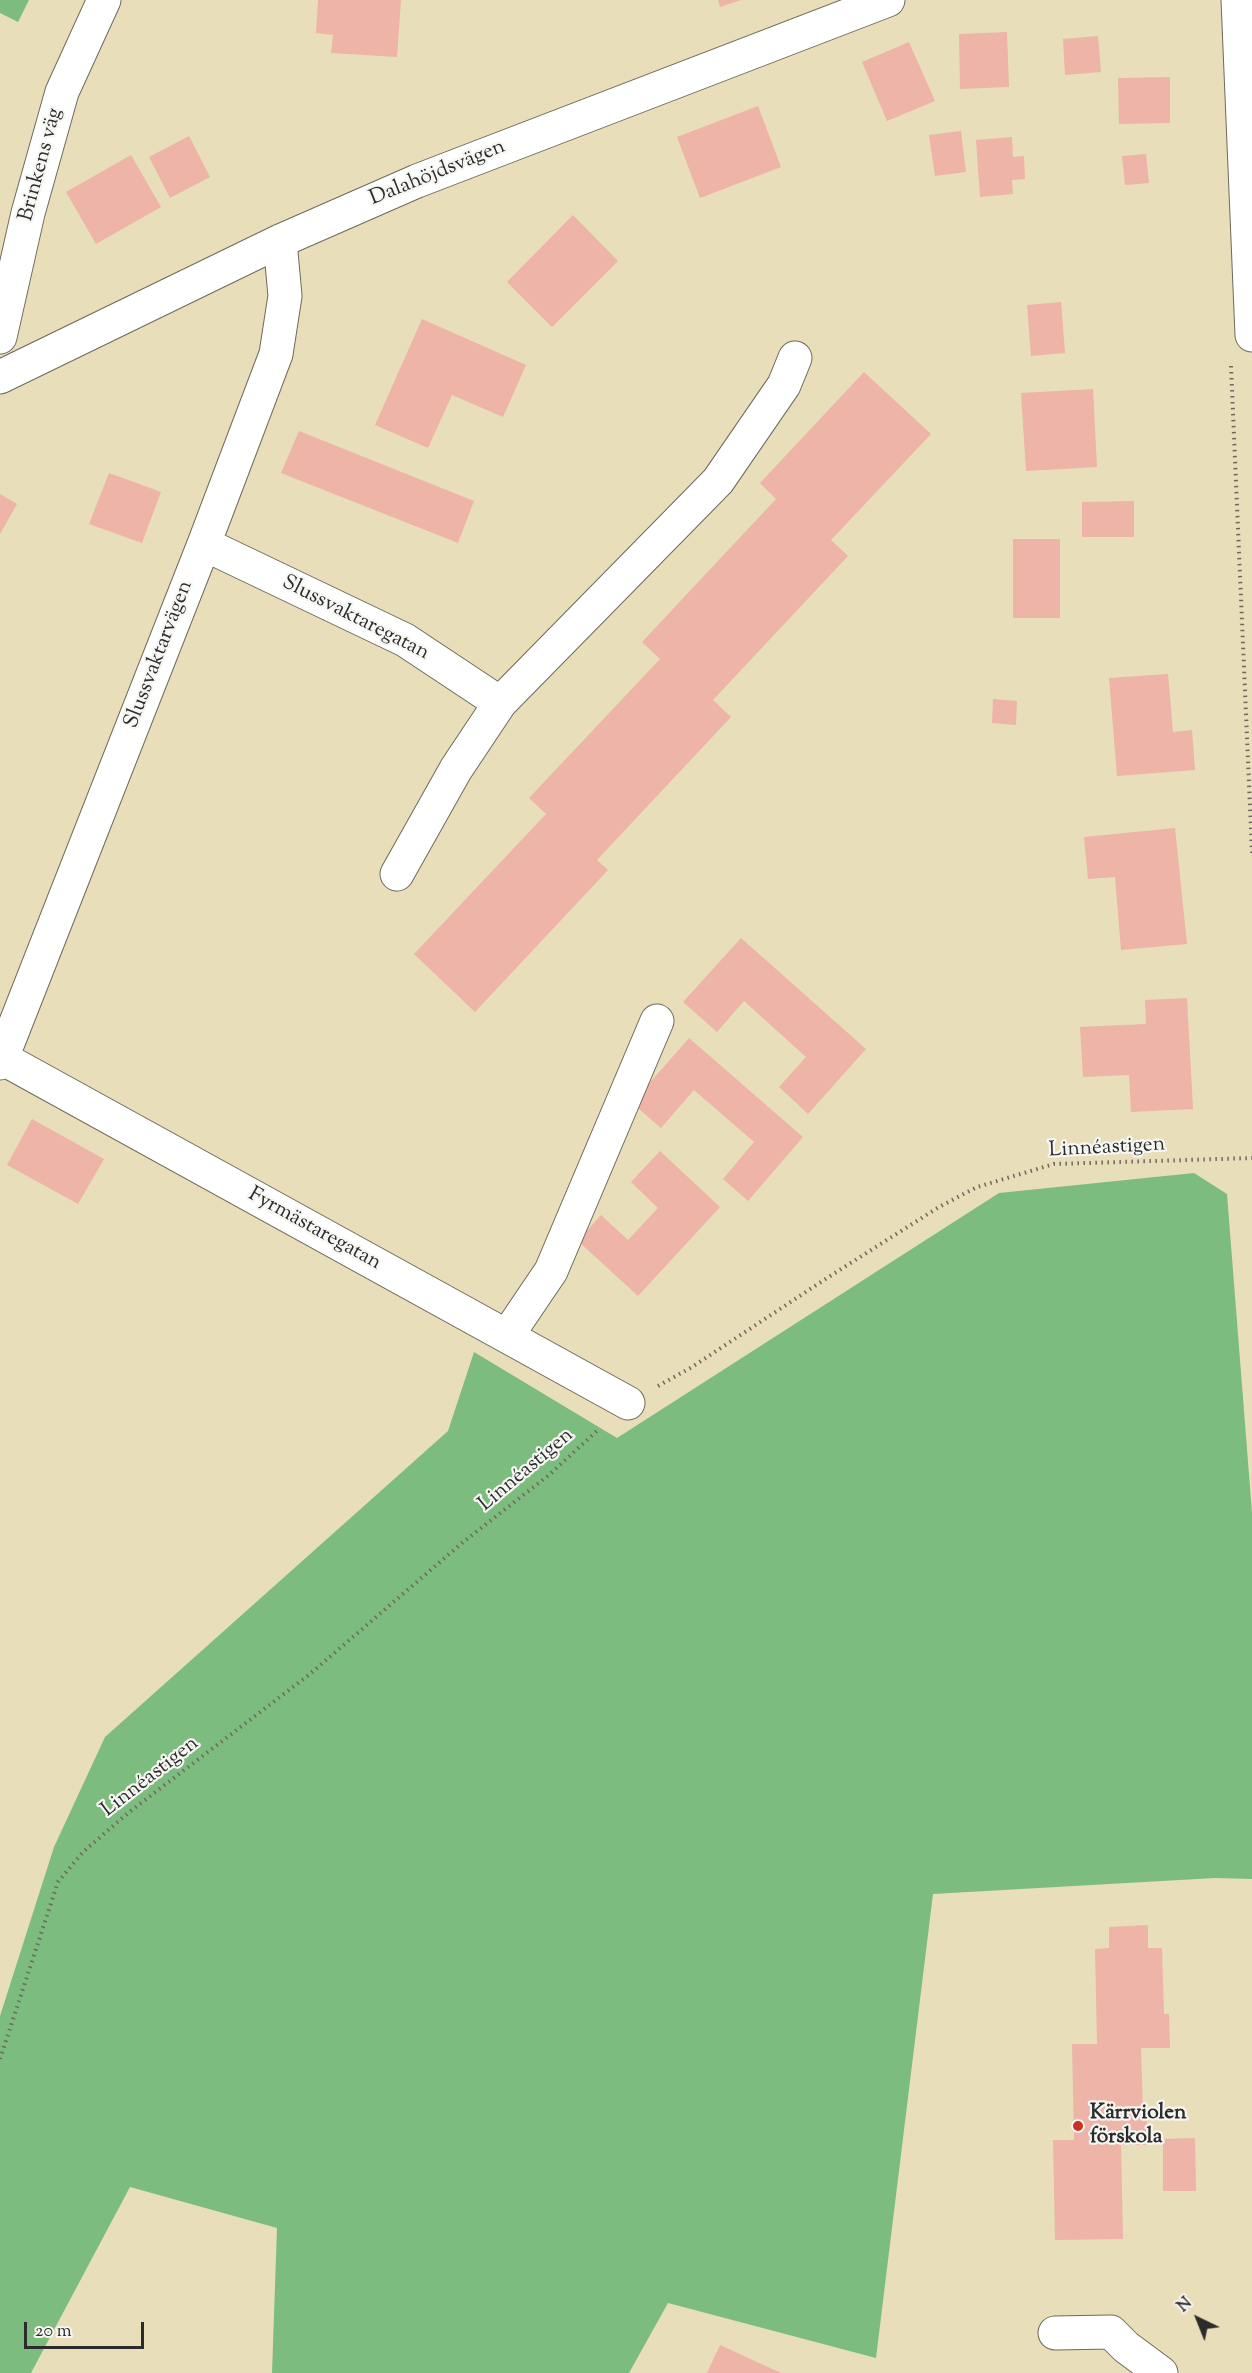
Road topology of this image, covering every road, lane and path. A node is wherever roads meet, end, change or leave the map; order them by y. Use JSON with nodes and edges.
{"nodes":[{"id":1,"x":104,"y":0,"type":"edge"},
{"id":2,"x":888,"y":0,"type":"edge"},
{"id":3,"x":1238,"y":0,"type":"edge"},
{"id":4,"x":1239,"y":130,"type":"edge"},
{"id":5,"x":280,"y":241,"type":"junction"},
{"id":6,"x":1252,"y":335,"type":"edge"},
{"id":7,"x":0,"y":337,"type":"edge"},
{"id":8,"x":795,"y":358,"type":"dead end"},
{"id":9,"x":1231,"y":365,"type":"dead end"},
{"id":10,"x":0,"y":377,"type":"edge"},
{"id":11,"x":204,"y":544,"type":"junction"},
{"id":12,"x":500,"y":703,"type":"junction"},
{"id":13,"x":1252,"y":853,"type":"edge"},
{"id":14,"x":397,"y":874,"type":"dead end"},
{"id":15,"x":657,"y":1021,"type":"dead end"},
{"id":16,"x":1,"y":1059,"type":"edge"},
{"id":17,"x":1252,"y":1158,"type":"edge"},
{"id":18,"x":507,"y":1336,"type":"junction"},
{"id":19,"x":628,"y":1403,"type":"junction"},
{"id":20,"x":0,"y":2059,"type":"edge"},
{"id":21,"x":1055,"y":2332,"type":"dead end"},
{"id":22,"x":1161,"y":2373,"type":"edge"}],
"edges":[{"from":1,"to":7,"type":"street","name":"Brinkens väg"},
{"from":2,"to":5,"type":"street","name":"Dalahöjdsvägen"},
{"from":3,"to":4,"type":"street"},
{"from":4,"to":6,"type":"street"},
{"from":5,"to":10,"type":"street","name":"Dalahöjdsvägen"},
{"from":5,"to":11,"type":"street","name":"Slussvaktarvägen"},
{"from":8,"to":12,"type":"street"},
{"from":9,"to":13,"type":"path"},
{"from":11,"to":12,"type":"street","name":"Slussvaktaregatan"},
{"from":11,"to":16,"type":"street","name":"Slussvaktarvägen"},
{"from":12,"to":14,"type":"street"},
{"from":15,"to":18,"type":"street"},
{"from":16,"to":18,"type":"street","name":"Fyrmästaregatan"},
{"from":17,"to":19,"type":"path","name":"Linnéastigen"},
{"from":18,"to":19,"type":"street","name":"Fyrmästaregatan"},
{"from":19,"to":20,"type":"path","name":"Linnéastigen"},
{"from":21,"to":22,"type":"street"}]}
